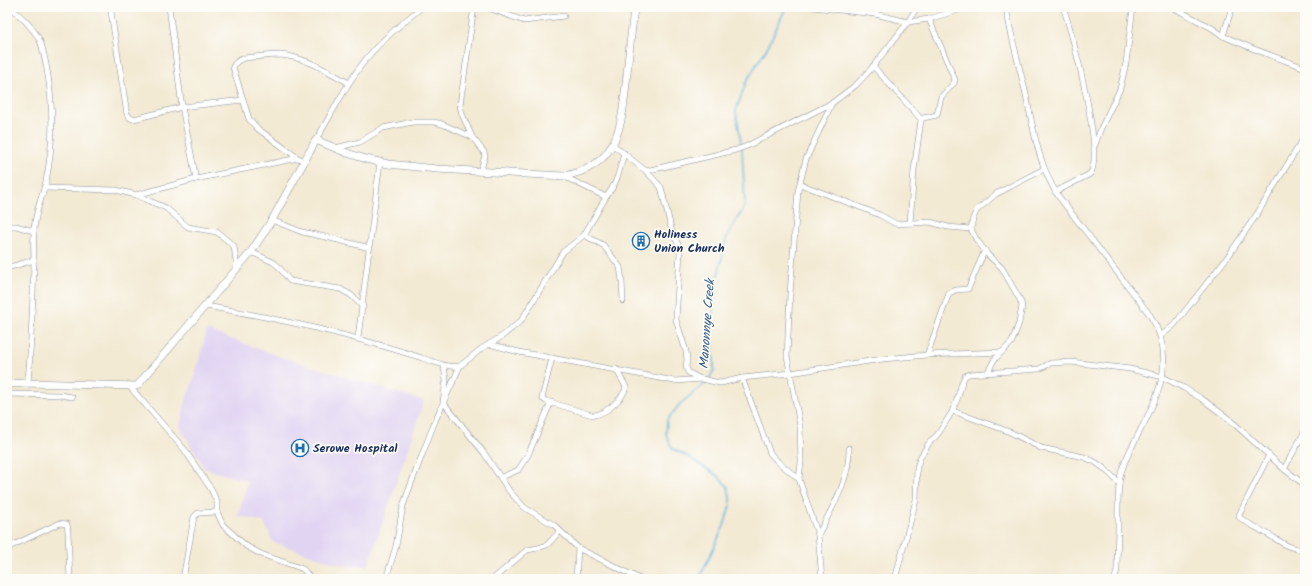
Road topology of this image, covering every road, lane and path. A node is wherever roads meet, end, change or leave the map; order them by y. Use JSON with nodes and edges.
{"nodes":[{"id":1,"x":10,"y":7,"type":"edge"},
{"id":2,"x":112,"y":7,"type":"edge"},
{"id":3,"x":168,"y":7,"type":"edge"},
{"id":4,"x":422,"y":7,"type":"edge"},
{"id":5,"x":474,"y":7,"type":"edge"},
{"id":6,"x":486,"y":7,"type":"edge"},
{"id":7,"x":634,"y":7,"type":"edge"},
{"id":8,"x":813,"y":7,"type":"edge"},
{"id":9,"x":877,"y":7,"type":"edge"},
{"id":10,"x":917,"y":7,"type":"edge"},
{"id":11,"x":968,"y":7,"type":"edge"},
{"id":12,"x":1006,"y":7,"type":"edge"},
{"id":13,"x":1063,"y":7,"type":"edge"},
{"id":14,"x":1133,"y":7,"type":"edge"},
{"id":15,"x":1172,"y":7,"type":"edge"},
{"id":16,"x":1232,"y":7,"type":"edge"},
{"id":17,"x":875,"y":14,"type":"junction"},
{"id":18,"x":564,"y":16,"type":"dead end"},
{"id":19,"x":929,"y":19,"type":"junction"},
{"id":20,"x":908,"y":22,"type":"junction"},
{"id":21,"x":1223,"y":36,"type":"junction"},
{"id":22,"x":873,"y":66,"type":"junction"},
{"id":23,"x":1305,"y":68,"type":"edge"},
{"id":24,"x":349,"y":83,"type":"junction"},
{"id":25,"x":243,"y":100,"type":"junction"},
{"id":26,"x":832,"y":103,"type":"junction"},
{"id":27,"x":182,"y":107,"type":"junction"},
{"id":28,"x":921,"y":119,"type":"junction"},
{"id":29,"x":1305,"y":136,"type":"edge"},
{"id":30,"x":472,"y":137,"type":"junction"},
{"id":31,"x":316,"y":140,"type":"junction"},
{"id":32,"x":613,"y":144,"type":"junction"},
{"id":33,"x":1094,"y":147,"type":"junction"},
{"id":34,"x":334,"y":148,"type":"junction"},
{"id":35,"x":624,"y":153,"type":"junction"},
{"id":36,"x":301,"y":160,"type":"junction"},
{"id":37,"x":380,"y":162,"type":"junction"},
{"id":38,"x":1044,"y":169,"type":"junction"},
{"id":39,"x":646,"y":171,"type":"junction"},
{"id":40,"x":480,"y":172,"type":"junction"},
{"id":41,"x":563,"y":176,"type":"junction"},
{"id":42,"x":196,"y":179,"type":"junction"},
{"id":43,"x":800,"y":184,"type":"junction"},
{"id":44,"x":44,"y":188,"type":"junction"},
{"id":45,"x":1055,"y":192,"type":"junction"},
{"id":46,"x":136,"y":195,"type":"junction"},
{"id":47,"x":606,"y":197,"type":"junction"},
{"id":48,"x":272,"y":220,"type":"junction"},
{"id":49,"x":910,"y":224,"type":"junction"},
{"id":50,"x":7,"y":226,"type":"edge"},
{"id":51,"x":971,"y":229,"type":"junction"},
{"id":52,"x":34,"y":231,"type":"junction"},
{"id":53,"x":584,"y":235,"type":"junction"},
{"id":54,"x":370,"y":248,"type":"junction"},
{"id":55,"x":985,"y":250,"type":"junction"},
{"id":56,"x":251,"y":252,"type":"junction"},
{"id":57,"x":34,"y":260,"type":"junction"},
{"id":58,"x":7,"y":268,"type":"edge"},
{"id":59,"x":237,"y":270,"type":"junction"},
{"id":60,"x":623,"y":301,"type":"dead end"},
{"id":61,"x":206,"y":306,"type":"junction"},
{"id":62,"x":362,"y":307,"type":"junction"},
{"id":63,"x":1161,"y":336,"type":"junction"},
{"id":64,"x":358,"y":338,"type":"junction"},
{"id":65,"x":489,"y":344,"type":"junction"},
{"id":66,"x":1002,"y":352,"type":"junction"},
{"id":67,"x":927,"y":355,"type":"junction"},
{"id":68,"x":552,"y":358,"type":"junction"},
{"id":69,"x":444,"y":366,"type":"junction"},
{"id":70,"x":460,"y":366,"type":"junction"},
{"id":71,"x":616,"y":369,"type":"junction"},
{"id":72,"x":988,"y":372,"type":"junction"},
{"id":73,"x":790,"y":373,"type":"junction"},
{"id":74,"x":1163,"y":377,"type":"junction"},
{"id":75,"x":742,"y":378,"type":"junction"},
{"id":76,"x":702,"y":379,"type":"junction"},
{"id":77,"x":28,"y":383,"type":"junction"},
{"id":78,"x":7,"y":384,"type":"edge"},
{"id":79,"x":130,"y":387,"type":"junction"},
{"id":80,"x":7,"y":394,"type":"edge"},
{"id":81,"x":72,"y":397,"type":"dead end"},
{"id":82,"x":443,"y":402,"type":"junction"},
{"id":83,"x":551,"y":402,"type":"junction"},
{"id":84,"x":953,"y":411,"type":"junction"},
{"id":85,"x":1305,"y":431,"type":"edge"},
{"id":86,"x":849,"y":448,"type":"dead end"},
{"id":87,"x":1269,"y":455,"type":"junction"},
{"id":88,"x":1284,"y":469,"type":"junction"},
{"id":89,"x":502,"y":477,"type":"junction"},
{"id":90,"x":799,"y":479,"type":"junction"},
{"id":91,"x":1119,"y":483,"type":"junction"},
{"id":92,"x":1305,"y":485,"type":"edge"},
{"id":93,"x":217,"y":512,"type":"junction"},
{"id":94,"x":560,"y":531,"type":"junction"},
{"id":95,"x":818,"y":535,"type":"junction"},
{"id":96,"x":7,"y":548,"type":"edge"},
{"id":97,"x":578,"y":548,"type":"junction"},
{"id":98,"x":1305,"y":550,"type":"edge"},
{"id":99,"x":70,"y":579,"type":"edge"},
{"id":100,"x":183,"y":579,"type":"edge"},
{"id":101,"x":311,"y":579,"type":"edge"},
{"id":102,"x":386,"y":579,"type":"edge"},
{"id":103,"x":493,"y":579,"type":"edge"},
{"id":104,"x":576,"y":579,"type":"edge"},
{"id":105,"x":640,"y":579,"type":"edge"},
{"id":106,"x":822,"y":579,"type":"edge"},
{"id":107,"x":895,"y":579,"type":"edge"},
{"id":108,"x":1115,"y":579,"type":"edge"}],
"edges":[{"from":1,"to":44,"type":"street"},
{"from":2,"to":27,"type":"street"},
{"from":3,"to":27,"type":"street"},
{"from":4,"to":24,"type":"street"},
{"from":5,"to":30,"type":"street"},
{"from":6,"to":18,"type":"street"},
{"from":7,"to":32,"type":"street"},
{"from":8,"to":17,"type":"street"},
{"from":9,"to":17,"type":"street"},
{"from":10,"to":20,"type":"street"},
{"from":11,"to":19,"type":"street"},
{"from":12,"to":38,"type":"street"},
{"from":13,"to":33,"type":"street"},
{"from":14,"to":33,"type":"street"},
{"from":15,"to":21,"type":"street"},
{"from":16,"to":21,"type":"street"},
{"from":17,"to":20,"type":"street"},
{"from":19,"to":20,"type":"street"},
{"from":19,"to":28,"type":"street"},
{"from":20,"to":22,"type":"street"},
{"from":21,"to":23,"type":"street"},
{"from":22,"to":26,"type":"street"},
{"from":22,"to":28,"type":"street"},
{"from":24,"to":25,"type":"street"},
{"from":24,"to":31,"type":"street"},
{"from":25,"to":27,"type":"street"},
{"from":25,"to":36,"type":"street"},
{"from":26,"to":39,"type":"street"},
{"from":26,"to":43,"type":"street"},
{"from":27,"to":42,"type":"street"},
{"from":28,"to":49,"type":"street"},
{"from":29,"to":63,"type":"street"},
{"from":30,"to":34,"type":"street"},
{"from":30,"to":40,"type":"street"},
{"from":31,"to":34,"type":"street"},
{"from":31,"to":36,"type":"street"},
{"from":32,"to":35,"type":"street"},
{"from":32,"to":41,"type":"street"},
{"from":33,"to":45,"type":"street"},
{"from":34,"to":37,"type":"street"},
{"from":35,"to":39,"type":"street"},
{"from":35,"to":47,"type":"street"},
{"from":36,"to":42,"type":"street"},
{"from":36,"to":48,"type":"street"},
{"from":37,"to":40,"type":"street"},
{"from":37,"to":54,"type":"street"},
{"from":38,"to":45,"type":"street"},
{"from":38,"to":51,"type":"street"},
{"from":39,"to":76,"type":"street"},
{"from":40,"to":41,"type":"street"},
{"from":41,"to":47,"type":"street"},
{"from":42,"to":46,"type":"street"},
{"from":43,"to":49,"type":"street"},
{"from":43,"to":73,"type":"street"},
{"from":44,"to":46,"type":"street"},
{"from":44,"to":52,"type":"street"},
{"from":45,"to":63,"type":"street"},
{"from":46,"to":59,"type":"street"},
{"from":47,"to":53,"type":"street"},
{"from":48,"to":54,"type":"street"},
{"from":48,"to":56,"type":"street"},
{"from":49,"to":51,"type":"street"},
{"from":50,"to":52,"type":"street"},
{"from":51,"to":55,"type":"street"},
{"from":52,"to":57,"type":"street"},
{"from":53,"to":60,"type":"street"},
{"from":53,"to":65,"type":"street"},
{"from":54,"to":62,"type":"street"},
{"from":55,"to":66,"type":"street"},
{"from":55,"to":67,"type":"street"},
{"from":56,"to":59,"type":"street"},
{"from":56,"to":62,"type":"street"},
{"from":57,"to":58,"type":"street"},
{"from":57,"to":77,"type":"street"},
{"from":59,"to":61,"type":"street"},
{"from":61,"to":64,"type":"street"},
{"from":61,"to":79,"type":"street"},
{"from":62,"to":64,"type":"street"},
{"from":63,"to":74,"type":"street"},
{"from":64,"to":69,"type":"street"},
{"from":65,"to":68,"type":"street"},
{"from":65,"to":70,"type":"street"},
{"from":66,"to":67,"type":"street"},
{"from":66,"to":72,"type":"street"},
{"from":67,"to":73,"type":"street"},
{"from":68,"to":71,"type":"street"},
{"from":68,"to":83,"type":"street"},
{"from":69,"to":70,"type":"street"},
{"from":69,"to":82,"type":"street"},
{"from":70,"to":82,"type":"street"},
{"from":71,"to":76,"type":"street"},
{"from":71,"to":83,"type":"street"},
{"from":72,"to":74,"type":"street"},
{"from":72,"to":84,"type":"street"},
{"from":73,"to":75,"type":"street"},
{"from":73,"to":90,"type":"street"},
{"from":74,"to":87,"type":"street"},
{"from":74,"to":91,"type":"street"},
{"from":75,"to":76,"type":"street"},
{"from":75,"to":90,"type":"street"},
{"from":77,"to":78,"type":"street"},
{"from":77,"to":79,"type":"street"},
{"from":79,"to":93,"type":"street"},
{"from":80,"to":81,"type":"street"},
{"from":82,"to":89,"type":"street"},
{"from":82,"to":102,"type":"street"},
{"from":83,"to":89,"type":"street"},
{"from":84,"to":91,"type":"street"},
{"from":84,"to":107,"type":"street"},
{"from":85,"to":88,"type":"street"},
{"from":86,"to":95,"type":"street"},
{"from":87,"to":88,"type":"street"},
{"from":87,"to":98,"type":"street"},
{"from":88,"to":92,"type":"street"},
{"from":89,"to":94,"type":"street"},
{"from":90,"to":95,"type":"street"},
{"from":91,"to":108,"type":"street"},
{"from":93,"to":100,"type":"street"},
{"from":93,"to":101,"type":"street"},
{"from":94,"to":97,"type":"street"},
{"from":94,"to":103,"type":"street"},
{"from":95,"to":106,"type":"street"},
{"from":96,"to":99,"type":"street"},
{"from":97,"to":104,"type":"street"},
{"from":97,"to":105,"type":"street"}]}
